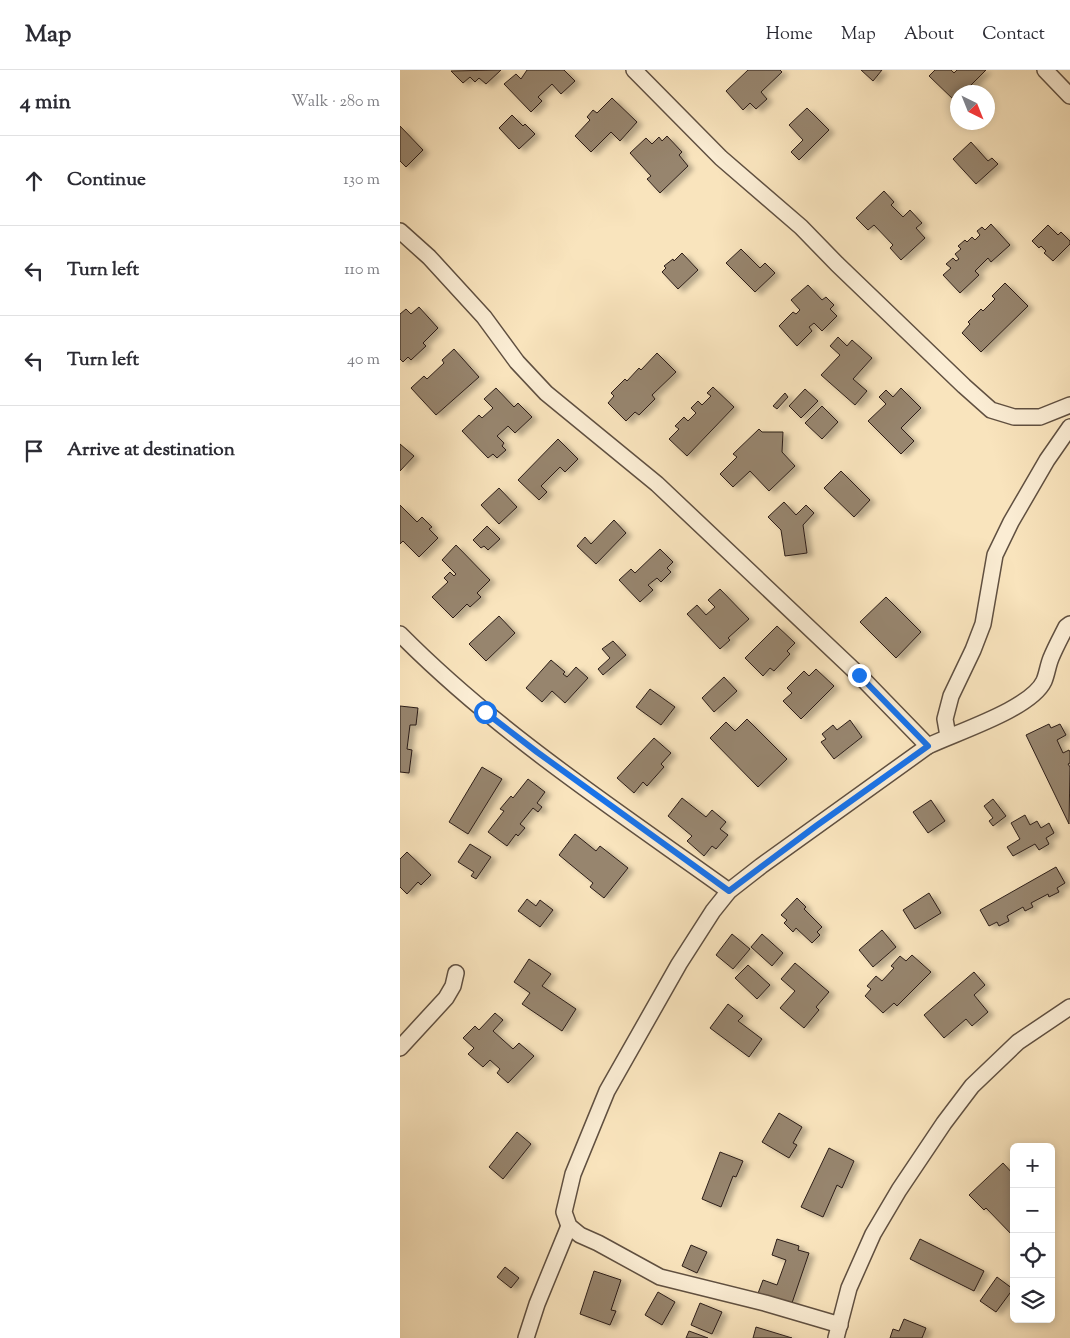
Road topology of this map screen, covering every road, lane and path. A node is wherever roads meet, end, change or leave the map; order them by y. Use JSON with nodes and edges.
{"nodes":[{"id":1,"x":634,"y":70,"type":"edge"},
{"id":2,"x":1045,"y":70,"type":"edge"},
{"id":3,"x":1070,"y":96,"type":"edge"},
{"id":4,"x":400,"y":231,"type":"edge"},
{"id":5,"x":1070,"y":405,"type":"edge"},
{"id":6,"x":1070,"y":427,"type":"edge"},
{"id":7,"x":1070,"y":624,"type":"edge"},
{"id":8,"x":400,"y":634,"type":"edge"},
{"id":9,"x":948,"y":736,"type":"junction"},
{"id":10,"x":928,"y":746,"type":"junction"},
{"id":11,"x":729,"y":891,"type":"junction"},
{"id":12,"x":456,"y":973,"type":"dead end"},
{"id":13,"x":1070,"y":1007,"type":"edge"},
{"id":14,"x":400,"y":1048,"type":"edge"},
{"id":15,"x":569,"y":1226,"type":"junction"},
{"id":16,"x":838,"y":1331,"type":"edge"},
{"id":17,"x":526,"y":1338,"type":"edge"}],
"edges":[{"from":1,"to":5,"type":"street"},
{"from":2,"to":3,"type":"street"},
{"from":4,"to":10,"type":"street"},
{"from":6,"to":9,"type":"street"},
{"from":7,"to":9,"type":"street"},
{"from":8,"to":11,"type":"street"},
{"from":9,"to":10,"type":"street"},
{"from":10,"to":11,"type":"street"},
{"from":11,"to":15,"type":"street"},
{"from":12,"to":14,"type":"street"},
{"from":13,"to":16,"type":"street"},
{"from":15,"to":16,"type":"street"},
{"from":15,"to":17,"type":"street"}]}
